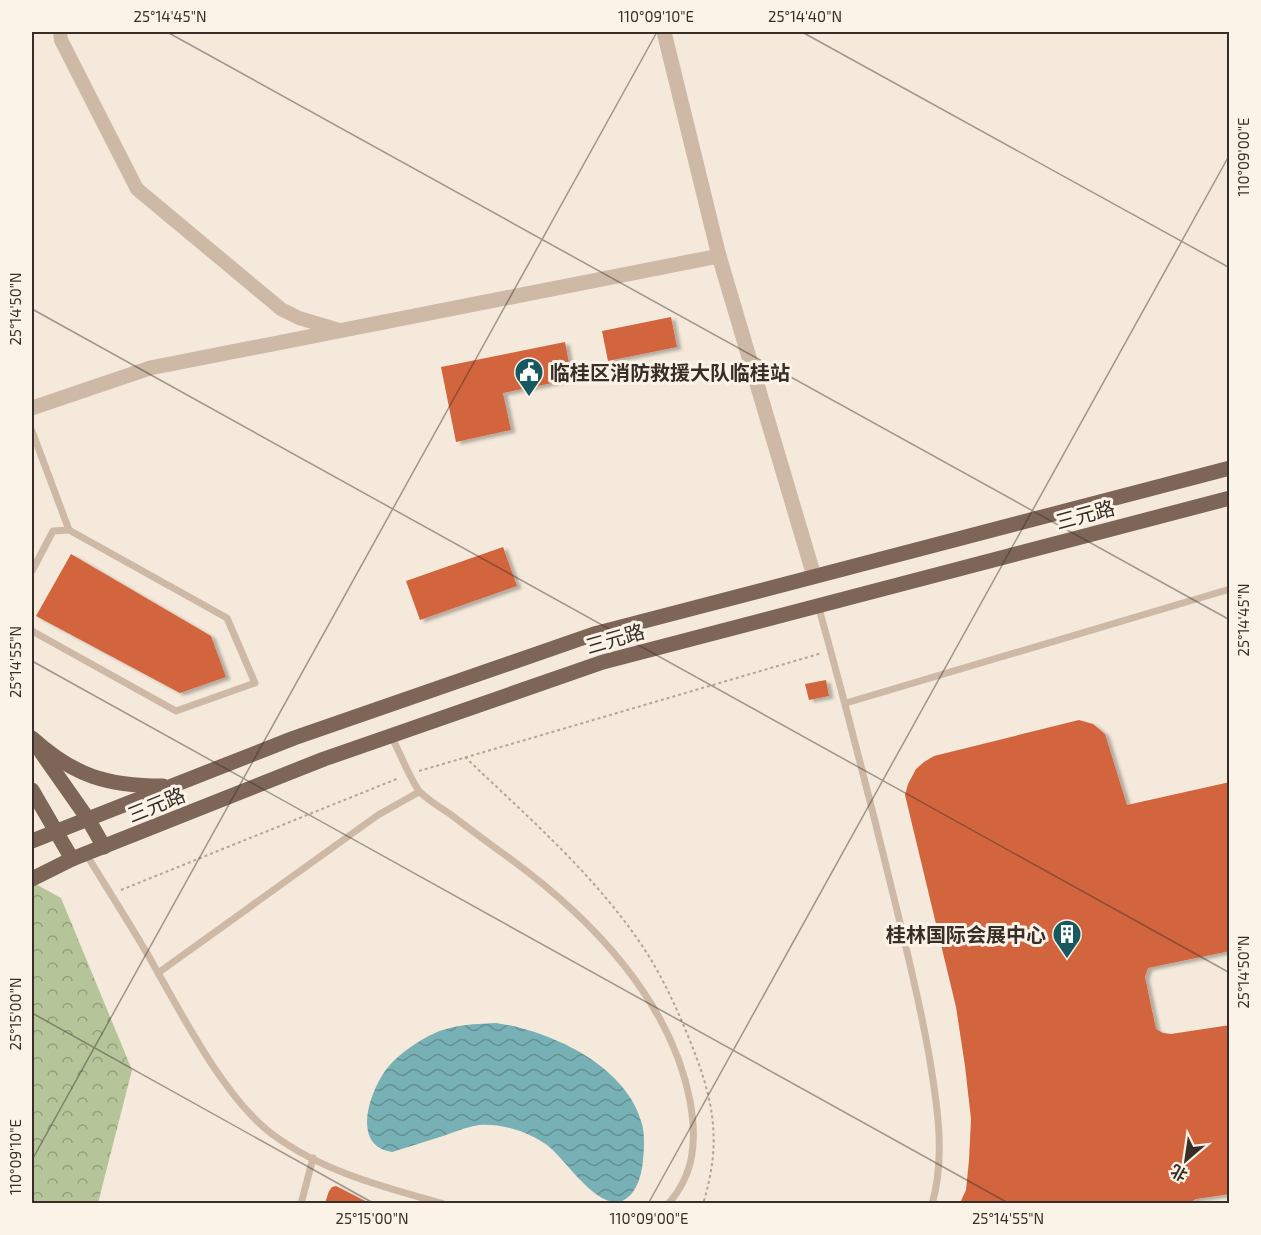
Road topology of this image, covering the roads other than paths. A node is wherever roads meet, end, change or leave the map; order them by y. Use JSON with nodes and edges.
{"nodes":[{"id":1,"x":60,"y":32,"type":"edge"},
{"id":2,"x":664,"y":32,"type":"edge"},
{"id":3,"x":719,"y":256,"type":"junction"},
{"id":4,"x":339,"y":330,"type":"junction"},
{"id":5,"x":32,"y":408,"type":"edge"},
{"id":6,"x":32,"y":431,"type":"edge"},
{"id":7,"x":1230,"y":468,"type":"edge"},
{"id":8,"x":1230,"y":498,"type":"edge"},
{"id":9,"x":69,"y":530,"type":"junction"},
{"id":10,"x":32,"y":571,"type":"edge"},
{"id":11,"x":814,"y":576,"type":"junction"},
{"id":12,"x":1230,"y":589,"type":"edge"},
{"id":13,"x":818,"y":605,"type":"junction"},
{"id":14,"x":32,"y":631,"type":"edge"},
{"id":15,"x":846,"y":703,"type":"junction"},
{"id":16,"x":392,"y":736,"type":"junction"},
{"id":17,"x":32,"y":739,"type":"edge"},
{"id":18,"x":172,"y":786,"type":"junction"},
{"id":19,"x":32,"y":790,"type":"edge"},
{"id":20,"x":419,"y":792,"type":"junction"},
{"id":21,"x":88,"y":819,"type":"junction"},
{"id":22,"x":56,"y":830,"type":"junction"},
{"id":23,"x":32,"y":841,"type":"edge"},
{"id":24,"x":104,"y":847,"type":"junction"},
{"id":25,"x":79,"y":857,"type":"junction"},
{"id":26,"x":32,"y":879,"type":"edge"},
{"id":27,"x":158,"y":973,"type":"junction"},
{"id":28,"x":313,"y":1158,"type":"junction"},
{"id":29,"x":301,"y":1203,"type":"edge"},
{"id":30,"x":444,"y":1203,"type":"edge"},
{"id":31,"x":668,"y":1203,"type":"edge"},
{"id":32,"x":932,"y":1203,"type":"edge"}],
"edges":[{"from":1,"to":4,"type":"street"},
{"from":2,"to":3,"type":"street"},
{"from":3,"to":4,"type":"street"},
{"from":3,"to":11,"type":"street"},
{"from":4,"to":5,"type":"street"},
{"from":6,"to":9,"type":"lane"},
{"from":7,"to":11,"type":"main road","name":"三元路"},
{"from":8,"to":13,"type":"main road","name":"三元路"},
{"from":9,"to":10,"type":"lane"},
{"from":9,"to":14,"type":"lane"},
{"from":11,"to":18,"type":"main road","name":"三元路"},
{"from":12,"to":15,"type":"lane"},
{"from":13,"to":15,"type":"lane"},
{"from":13,"to":16,"type":"main road","name":"三元路"},
{"from":15,"to":32,"type":"lane"},
{"from":16,"to":20,"type":"lane"},
{"from":16,"to":24,"type":"main road","name":"三元路"},
{"from":17,"to":18,"type":"main road"},
{"from":17,"to":21,"type":"main road"},
{"from":18,"to":21,"type":"main road","name":"三元路"},
{"from":19,"to":22,"type":"main road"},
{"from":20,"to":27,"type":"lane"},
{"from":20,"to":31,"type":"lane"},
{"from":21,"to":22,"type":"main road","name":"三元路"},
{"from":21,"to":24,"type":"main road"},
{"from":22,"to":23,"type":"main road","name":"三元路"},
{"from":22,"to":25,"type":"main road"},
{"from":24,"to":25,"type":"main road","name":"三元路"},
{"from":25,"to":26,"type":"main road","name":"三元路"},
{"from":25,"to":27,"type":"lane"},
{"from":27,"to":28,"type":"lane"},
{"from":28,"to":29,"type":"lane"},
{"from":28,"to":30,"type":"lane"}]}
